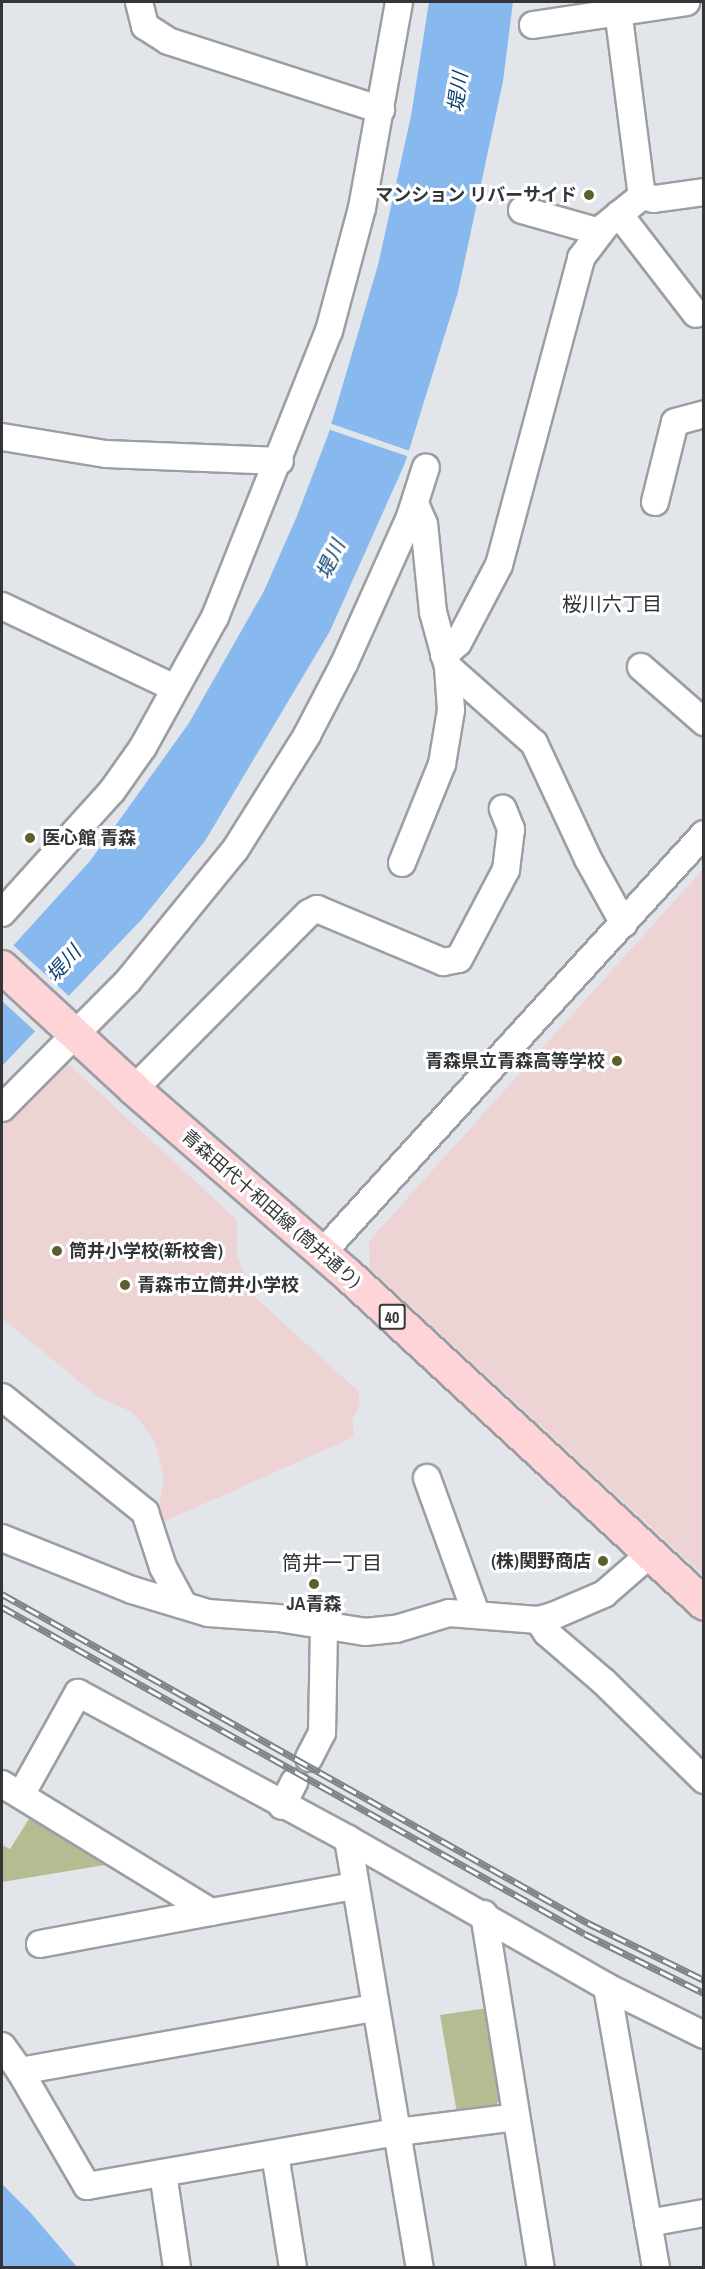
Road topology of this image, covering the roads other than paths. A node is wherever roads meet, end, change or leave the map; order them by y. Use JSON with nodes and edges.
{"nodes":[{"id":1,"x":139,"y":2,"type":"edge"},
{"id":2,"x":399,"y":2,"type":"edge"},
{"id":3,"x":686,"y":2,"type":"edge"},
{"id":4,"x":618,"y":6,"type":"edge"},
{"id":5,"x":533,"y":25,"type":"dead end"},
{"id":6,"x":381,"y":110,"type":"junction"},
{"id":7,"x":704,"y":192,"type":"edge"},
{"id":8,"x":642,"y":196,"type":"junction"},
{"id":9,"x":522,"y":210,"type":"dead end"},
{"id":10,"x":619,"y":214,"type":"junction"},
{"id":11,"x":600,"y":232,"type":"junction"},
{"id":12,"x":696,"y":314,"type":"dead end"},
{"id":13,"x":704,"y":414,"type":"edge"},
{"id":14,"x":2,"y":437,"type":"edge"},
{"id":15,"x":280,"y":461,"type":"junction"},
{"id":16,"x":426,"y":467,"type":"dead end"},
{"id":17,"x":655,"y":502,"type":"dead end"},
{"id":18,"x":415,"y":504,"type":"junction"},
{"id":19,"x":2,"y":606,"type":"edge"},
{"id":20,"x":446,"y":661,"type":"junction"},
{"id":21,"x":641,"y":667,"type":"dead end"},
{"id":22,"x":176,"y":688,"type":"junction"},
{"id":23,"x":704,"y":722,"type":"edge"},
{"id":24,"x":503,"y":808,"type":"dead end"},
{"id":25,"x":704,"y":834,"type":"edge"},
{"id":26,"x":402,"y":863,"type":"dead end"},
{"id":27,"x":2,"y":913,"type":"edge"},
{"id":28,"x":624,"y":924,"type":"junction"},
{"id":29,"x":2,"y":967,"type":"edge"},
{"id":30,"x":73,"y":1032,"type":"junction"},
{"id":31,"x":134,"y":1089,"type":"junction"},
{"id":32,"x":2,"y":1108,"type":"edge"},
{"id":33,"x":322,"y":1253,"type":"junction"},
{"id":34,"x":2,"y":1397,"type":"edge"},
{"id":35,"x":427,"y":1478,"type":"dead end"},
{"id":36,"x":2,"y":1538,"type":"edge"},
{"id":37,"x":650,"y":1554,"type":"junction"},
{"id":38,"x":183,"y":1604,"type":"junction"},
{"id":39,"x":704,"y":1604,"type":"edge"},
{"id":40,"x":476,"y":1613,"type":"junction"},
{"id":41,"x":538,"y":1620,"type":"junction"},
{"id":42,"x":324,"y":1625,"type":"junction"},
{"id":43,"x":309,"y":1758,"type":"dead end"},
{"id":44,"x":704,"y":1780,"type":"edge"},
{"id":45,"x":294,"y":1782,"type":"dead end"},
{"id":46,"x":11,"y":1789,"type":"edge"},
{"id":47,"x":282,"y":1806,"type":"junction"},
{"id":48,"x":348,"y":1839,"type":"junction"},
{"id":49,"x":354,"y":1886,"type":"junction"},
{"id":50,"x":211,"y":1912,"type":"junction"},
{"id":51,"x":484,"y":1914,"type":"junction"},
{"id":52,"x":40,"y":1944,"type":"dead end"},
{"id":53,"x":607,"y":1988,"type":"junction"},
{"id":54,"x":373,"y":2008,"type":"junction"},
{"id":55,"x":704,"y":2035,"type":"edge"},
{"id":56,"x":2,"y":2046,"type":"edge"},
{"id":57,"x":20,"y":2071,"type":"junction"},
{"id":58,"x":516,"y":2117,"type":"junction"},
{"id":59,"x":398,"y":2132,"type":"junction"},
{"id":60,"x":274,"y":2154,"type":"junction"},
{"id":61,"x":163,"y":2173,"type":"junction"},
{"id":62,"x":704,"y":2213,"type":"edge"},
{"id":63,"x":648,"y":2223,"type":"junction"},
{"id":64,"x":177,"y":2268,"type":"edge"},
{"id":65,"x":293,"y":2268,"type":"edge"},
{"id":66,"x":420,"y":2268,"type":"edge"},
{"id":67,"x":541,"y":2268,"type":"edge"},
{"id":68,"x":656,"y":2268,"type":"edge"}],
"edges":[{"from":1,"to":6,"type":"street"},
{"from":2,"to":6,"type":"street"},
{"from":3,"to":4,"type":"street"},
{"from":4,"to":5,"type":"street"},
{"from":4,"to":8,"type":"street"},
{"from":6,"to":15,"type":"street"},
{"from":7,"to":8,"type":"street"},
{"from":8,"to":10,"type":"street"},
{"from":9,"to":11,"type":"street"},
{"from":10,"to":11,"type":"street"},
{"from":10,"to":12,"type":"street"},
{"from":11,"to":20,"type":"street"},
{"from":13,"to":17,"type":"street"},
{"from":14,"to":15,"type":"street"},
{"from":15,"to":22,"type":"street"},
{"from":16,"to":18,"type":"street"},
{"from":18,"to":20,"type":"street"},
{"from":18,"to":30,"type":"street"},
{"from":19,"to":22,"type":"street"},
{"from":20,"to":26,"type":"street"},
{"from":20,"to":28,"type":"street"},
{"from":21,"to":23,"type":"street"},
{"from":22,"to":27,"type":"street"},
{"from":24,"to":31,"type":"street"},
{"from":25,"to":28,"type":"street"},
{"from":28,"to":33,"type":"street"},
{"from":29,"to":30,"type":"main road","name":"青森田代十和田線 (筒井通り)","number":"40"},
{"from":30,"to":31,"type":"main road","name":"青森田代十和田線 (筒井通り)","number":"40"},
{"from":30,"to":32,"type":"street"},
{"from":31,"to":33,"type":"main road","name":"青森田代十和田線 (筒井通り)","number":"40"},
{"from":33,"to":37,"type":"main road","name":"青森田代十和田線 (筒井通り)","number":"40"},
{"from":34,"to":38,"type":"street"},
{"from":35,"to":40,"type":"street"},
{"from":36,"to":38,"type":"street"},
{"from":37,"to":39,"type":"main road","name":"青森田代十和田線 (筒井通り)","number":"40"},
{"from":37,"to":41,"type":"street"},
{"from":38,"to":42,"type":"street"},
{"from":40,"to":41,"type":"street"},
{"from":40,"to":42,"type":"street"},
{"from":41,"to":44,"type":"street"},
{"from":42,"to":43,"type":"street"},
{"from":45,"to":47,"type":"street"},
{"from":46,"to":47,"type":"street"},
{"from":46,"to":50,"type":"street"},
{"from":47,"to":48,"type":"street"},
{"from":48,"to":49,"type":"street"},
{"from":48,"to":51,"type":"street"},
{"from":49,"to":50,"type":"street"},
{"from":49,"to":54,"type":"street"},
{"from":50,"to":52,"type":"street"},
{"from":51,"to":53,"type":"street"},
{"from":51,"to":58,"type":"street"},
{"from":53,"to":55,"type":"street"},
{"from":53,"to":63,"type":"street"},
{"from":54,"to":57,"type":"street"},
{"from":54,"to":59,"type":"street"},
{"from":56,"to":57,"type":"street"},
{"from":57,"to":61,"type":"street"},
{"from":58,"to":59,"type":"street"},
{"from":58,"to":67,"type":"street"},
{"from":59,"to":60,"type":"street"},
{"from":59,"to":66,"type":"street"},
{"from":60,"to":61,"type":"street"},
{"from":60,"to":65,"type":"street"},
{"from":61,"to":64,"type":"street"},
{"from":62,"to":63,"type":"street"},
{"from":63,"to":68,"type":"street"}]}
